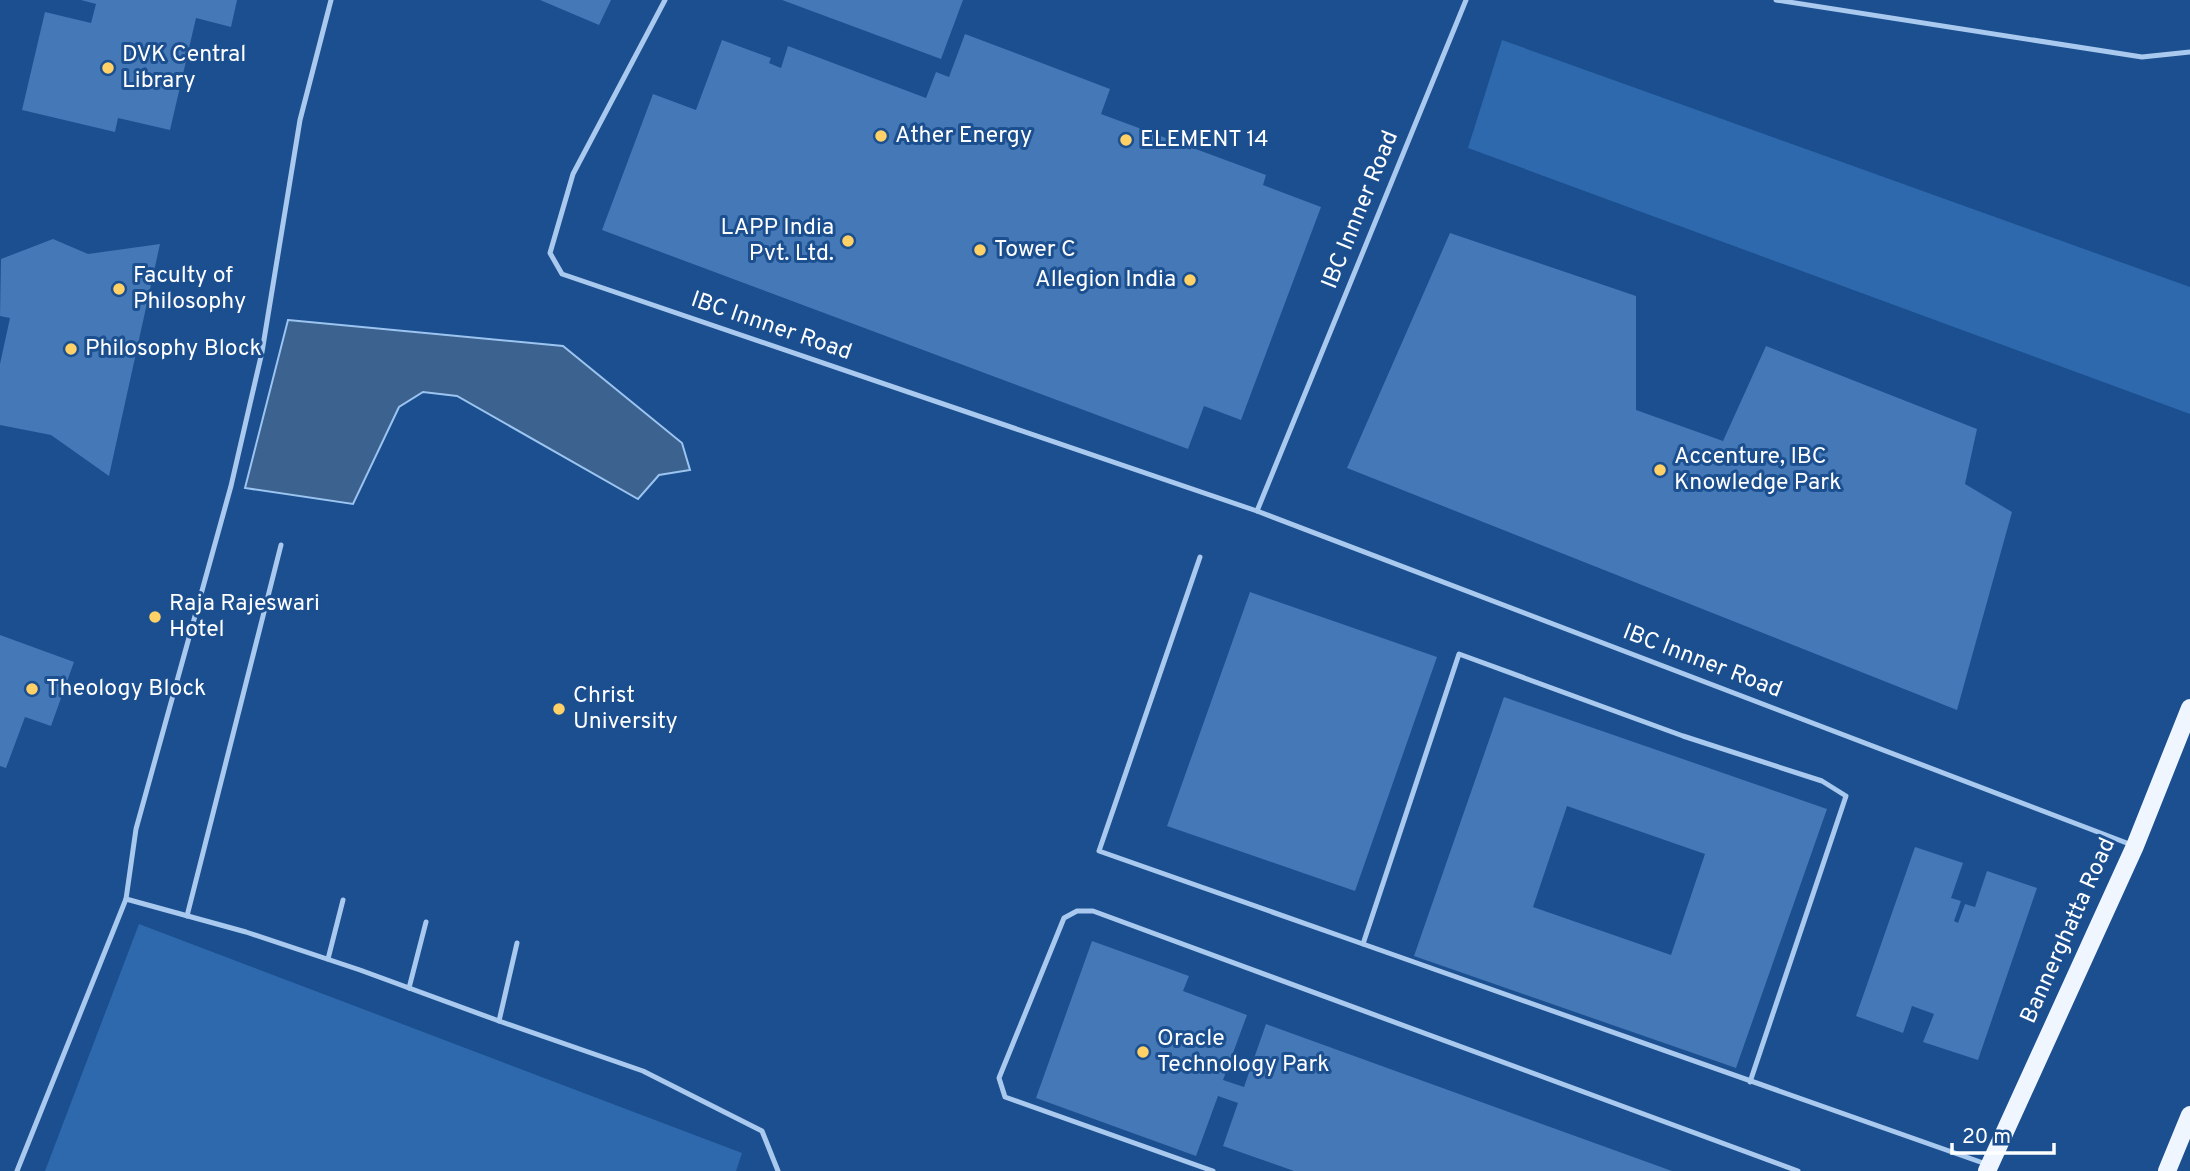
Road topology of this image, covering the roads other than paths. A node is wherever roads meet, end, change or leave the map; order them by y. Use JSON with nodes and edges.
{"nodes":[{"id":1,"x":331,"y":0,"type":"edge"},
{"id":2,"x":664,"y":0,"type":"edge"},
{"id":3,"x":1466,"y":0,"type":"edge"},
{"id":4,"x":1776,"y":0,"type":"edge"},
{"id":5,"x":2190,"y":52,"type":"edge"},
{"id":6,"x":1257,"y":511,"type":"junction"},
{"id":7,"x":281,"y":545,"type":"dead end"},
{"id":8,"x":1200,"y":558,"type":"dead end"},
{"id":9,"x":2190,"y":708,"type":"edge"},
{"id":10,"x":2135,"y":846,"type":"junction"},
{"id":11,"x":126,"y":899,"type":"junction"},
{"id":12,"x":343,"y":900,"type":"dead end"},
{"id":13,"x":187,"y":916,"type":"junction"},
{"id":14,"x":426,"y":922,"type":"dead end"},
{"id":15,"x":517,"y":943,"type":"dead end"},
{"id":16,"x":1363,"y":944,"type":"junction"},
{"id":17,"x":328,"y":960,"type":"junction"},
{"id":18,"x":409,"y":988,"type":"junction"},
{"id":19,"x":499,"y":1021,"type":"junction"},
{"id":20,"x":1750,"y":1082,"type":"junction"},
{"id":21,"x":2190,"y":1115,"type":"edge"},
{"id":22,"x":1988,"y":1168,"type":"edge"},
{"id":23,"x":17,"y":1171,"type":"edge"},
{"id":24,"x":778,"y":1171,"type":"edge"},
{"id":25,"x":1213,"y":1171,"type":"edge"},
{"id":26,"x":1798,"y":1171,"type":"edge"},
{"id":27,"x":2167,"y":1171,"type":"edge"}],
"edges":[{"from":1,"to":11,"type":"lane"},
{"from":2,"to":6,"type":"lane","name":"IBC Innner Road"},
{"from":3,"to":6,"type":"lane","name":"IBC Innner Road"},
{"from":4,"to":5,"type":"lane"},
{"from":6,"to":10,"type":"lane","name":"IBC Innner Road"},
{"from":7,"to":13,"type":"lane"},
{"from":8,"to":16,"type":"lane"},
{"from":9,"to":10,"type":"main road","name":"Bannerghatta Road"},
{"from":10,"to":22,"type":"main road","name":"Bannerghatta Road"},
{"from":11,"to":13,"type":"lane"},
{"from":11,"to":23,"type":"lane"},
{"from":12,"to":17,"type":"lane"},
{"from":13,"to":17,"type":"lane"},
{"from":14,"to":18,"type":"lane"},
{"from":15,"to":19,"type":"lane"},
{"from":16,"to":20,"type":"lane"},
{"from":16,"to":20,"type":"lane"},
{"from":17,"to":18,"type":"lane"},
{"from":18,"to":19,"type":"lane"},
{"from":19,"to":24,"type":"lane"},
{"from":20,"to":22,"type":"lane"},
{"from":21,"to":27,"type":"main road"},
{"from":25,"to":26,"type":"lane"}]}
